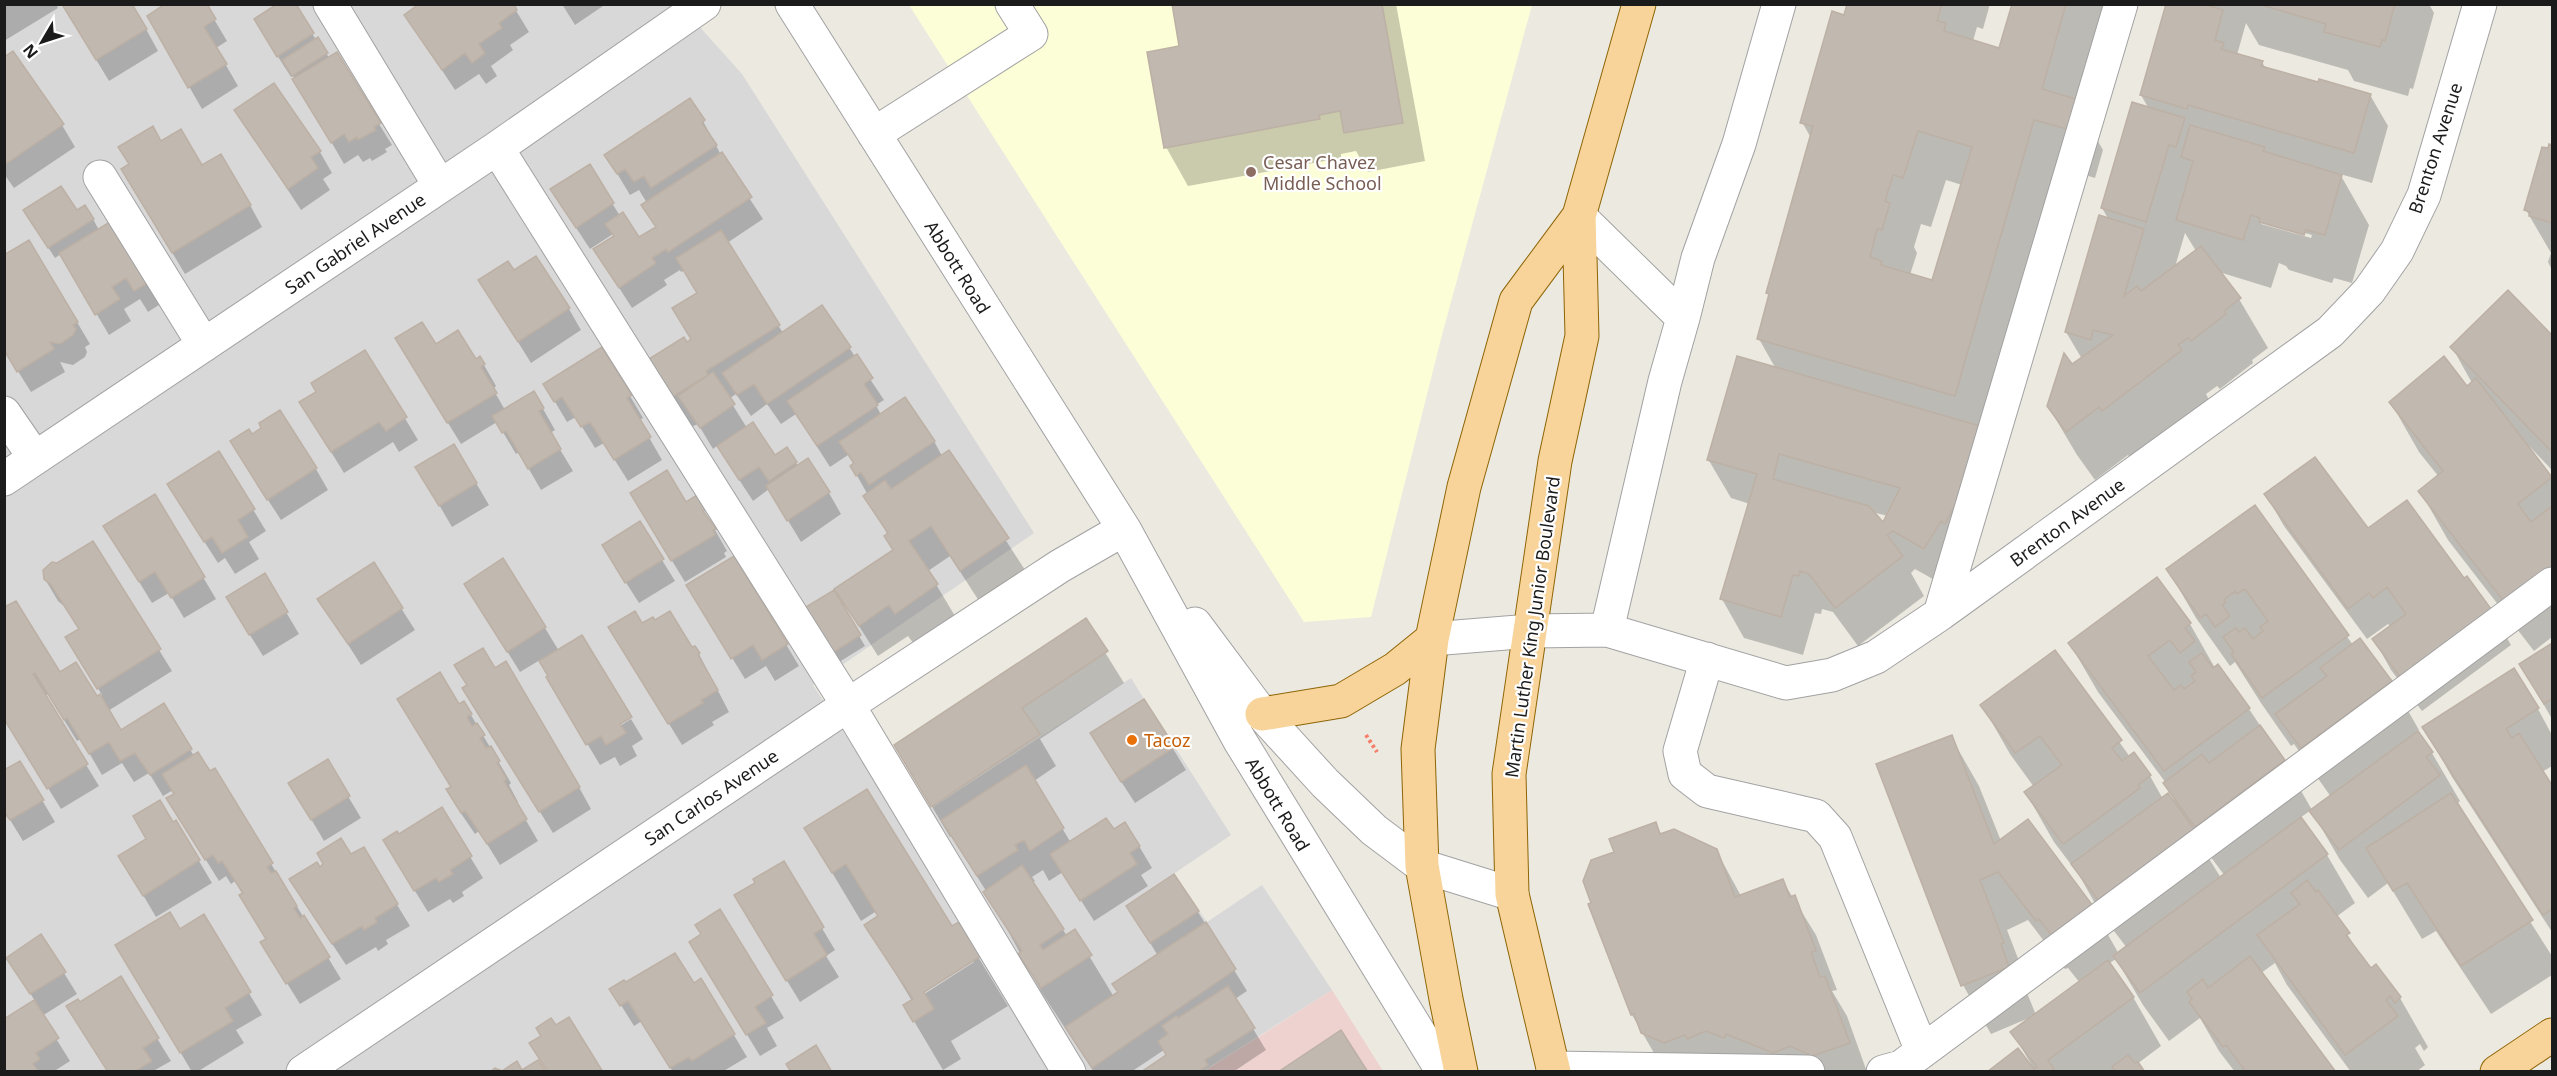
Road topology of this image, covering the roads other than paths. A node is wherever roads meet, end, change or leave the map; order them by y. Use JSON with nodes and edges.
{"nodes":[{"id":1,"x":330,"y":4,"type":"edge"},
{"id":2,"x":704,"y":4,"type":"edge"},
{"id":3,"x":792,"y":4,"type":"edge"},
{"id":4,"x":1012,"y":4,"type":"edge"},
{"id":5,"x":1639,"y":4,"type":"edge"},
{"id":6,"x":1779,"y":4,"type":"edge"},
{"id":7,"x":2121,"y":4,"type":"edge"},
{"id":8,"x":2480,"y":4,"type":"edge"},
{"id":9,"x":874,"y":134,"type":"junction"},
{"id":10,"x":498,"y":148,"type":"junction"},
{"id":11,"x":100,"y":177,"type":"dead end"},
{"id":12,"x":440,"y":186,"type":"junction"},
{"id":13,"x":1579,"y":216,"type":"junction"},
{"id":14,"x":1683,"y":318,"type":"junction"},
{"id":15,"x":204,"y":345,"type":"junction"},
{"id":16,"x":4,"y":413,"type":"edge"},
{"id":17,"x":35,"y":458,"type":"junction"},
{"id":18,"x":4,"y":479,"type":"edge"},
{"id":19,"x":1124,"y":529,"type":"junction"},
{"id":20,"x":2553,"y":584,"type":"edge"},
{"id":21,"x":1940,"y":614,"type":"junction"},
{"id":22,"x":1607,"y":630,"type":"junction"},
{"id":23,"x":1530,"y":631,"type":"junction"},
{"id":24,"x":1432,"y":639,"type":"junction"},
{"id":25,"x":1707,"y":659,"type":"junction"},
{"id":26,"x":848,"y":705,"type":"junction"},
{"id":27,"x":1262,"y":714,"type":"junction"},
{"id":28,"x":1422,"y":866,"type":"junction"},
{"id":29,"x":1512,"y":894,"type":"junction"},
{"id":30,"x":2553,"y":1035,"type":"edge"},
{"id":31,"x":1922,"y":1051,"type":"junction"},
{"id":32,"x":2511,"y":1068,"type":"edge"},
{"id":33,"x":1553,"y":1070,"type":"edge"},
{"id":34,"x":303,"y":1071,"type":"edge"},
{"id":35,"x":1070,"y":1071,"type":"edge"},
{"id":36,"x":1443,"y":1071,"type":"edge"},
{"id":37,"x":1461,"y":1071,"type":"edge"},
{"id":38,"x":1808,"y":1071,"type":"edge"},
{"id":39,"x":1883,"y":1071,"type":"edge"}],
"edges":[{"from":1,"to":12,"type":"street"},
{"from":2,"to":10,"type":"street","name":"San Gabriel Avenue"},
{"from":3,"to":9,"type":"street","name":"Abbott Road"},
{"from":4,"to":9,"type":"street"},
{"from":5,"to":13,"type":"main road","name":"Martin Luther King Junior Boulevard"},
{"from":6,"to":14,"type":"street"},
{"from":7,"to":21,"type":"street"},
{"from":8,"to":21,"type":"street","name":"Brenton Avenue"},
{"from":9,"to":19,"type":"street","name":"Abbott Road"},
{"from":10,"to":12,"type":"street","name":"San Gabriel Avenue"},
{"from":10,"to":26,"type":"street"},
{"from":11,"to":15,"type":"street"},
{"from":12,"to":15,"type":"street","name":"San Gabriel Avenue"},
{"from":13,"to":14,"type":"street"},
{"from":13,"to":23,"type":"main road","name":"Martin Luther King Junior Boulevard"},
{"from":13,"to":24,"type":"main road","name":"Martin Luther King Junior Boulevard"},
{"from":14,"to":22,"type":"street"},
{"from":15,"to":17,"type":"street","name":"San Gabriel Avenue"},
{"from":16,"to":17,"type":"street"},
{"from":17,"to":18,"type":"street","name":"San Gabriel Avenue"},
{"from":19,"to":26,"type":"street","name":"San Carlos Avenue"},
{"from":19,"to":27,"type":"street","name":"Abbott Road"},
{"from":19,"to":36,"type":"street","name":"Abbott Road"},
{"from":20,"to":31,"type":"street"},
{"from":21,"to":25,"type":"street","name":"Brenton Avenue"},
{"from":22,"to":23,"type":"street","name":"Brenton Avenue"},
{"from":22,"to":25,"type":"street","name":"Brenton Avenue"},
{"from":23,"to":24,"type":"street","name":"Brenton Avenue"},
{"from":23,"to":29,"type":"main road","name":"Martin Luther King Junior Boulevard"},
{"from":24,"to":27,"type":"main road"},
{"from":24,"to":28,"type":"main road","name":"Martin Luther King Junior Boulevard"},
{"from":25,"to":31,"type":"street"},
{"from":26,"to":34,"type":"street","name":"San Carlos Avenue"},
{"from":26,"to":35,"type":"street"},
{"from":27,"to":28,"type":"street","name":"Abbott Road"},
{"from":28,"to":29,"type":"street","name":"Abbott Road"},
{"from":28,"to":37,"type":"main road","name":"Martin Luther King Junior Boulevard"},
{"from":29,"to":33,"type":"main road","name":"Martin Luther King Junior Boulevard"},
{"from":30,"to":32,"type":"main road"},
{"from":31,"to":39,"type":"street"},
{"from":33,"to":38,"type":"street"}]}
